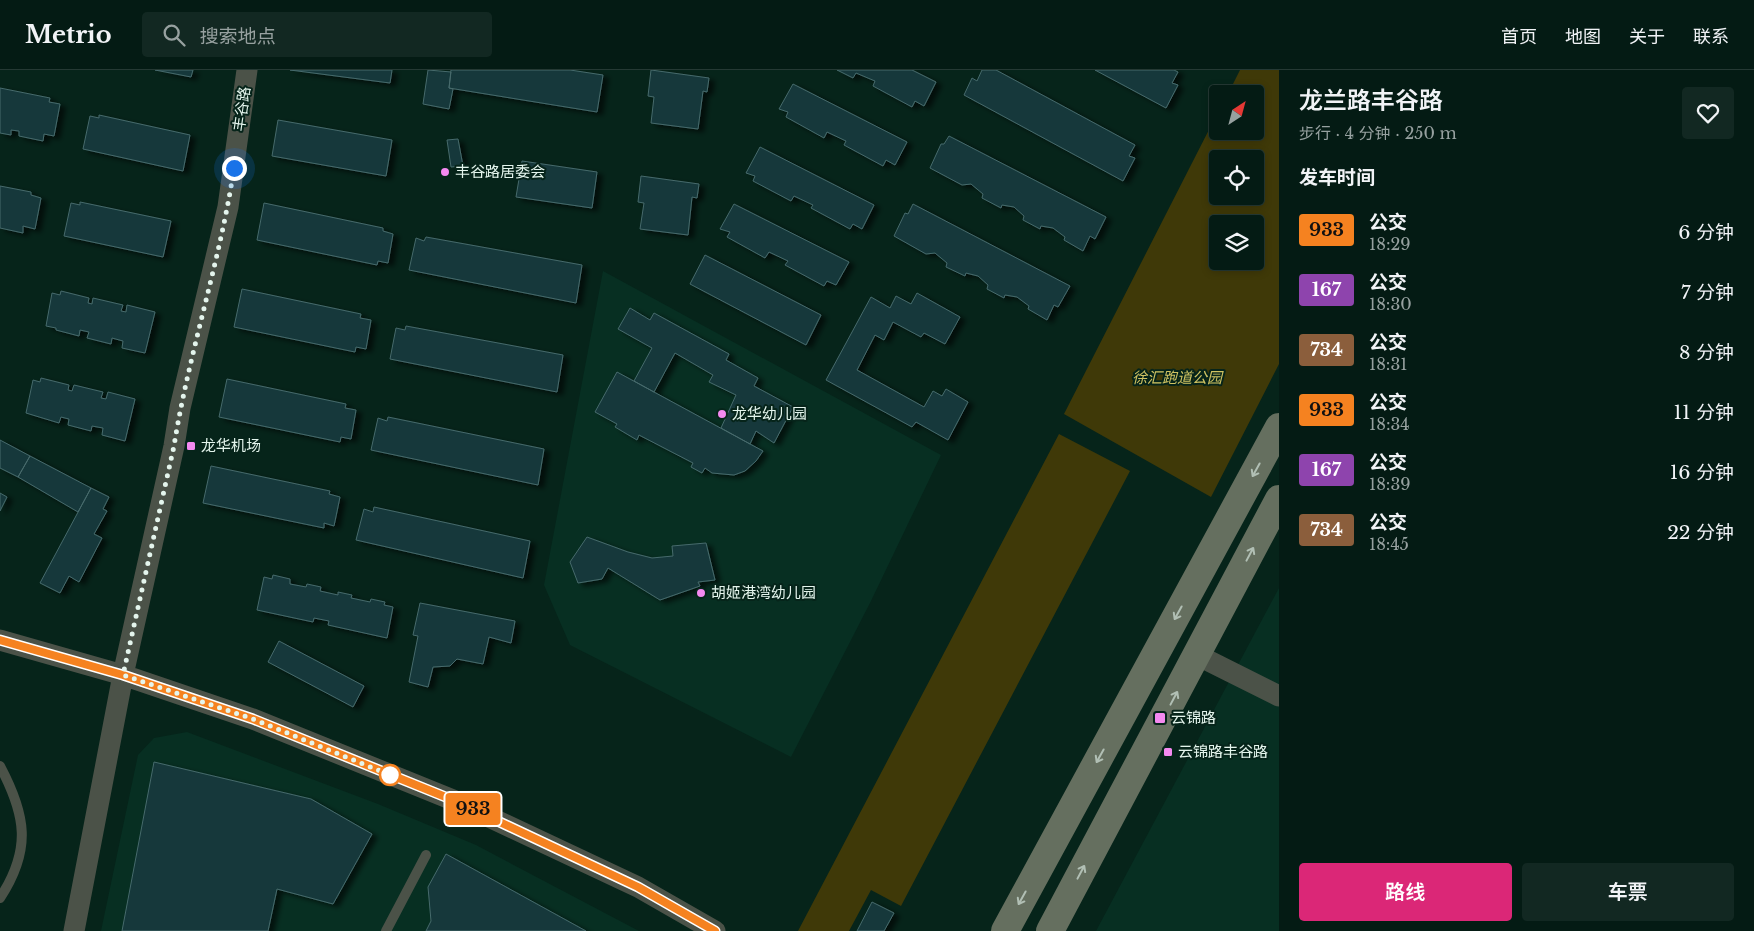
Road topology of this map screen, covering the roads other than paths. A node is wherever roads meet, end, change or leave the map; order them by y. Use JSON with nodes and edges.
{"nodes":[{"id":1,"x":247,"y":70,"type":"edge"},
{"id":2,"x":1279,"y":428,"type":"edge"},
{"id":3,"x":1279,"y":499,"type":"edge"},
{"id":4,"x":0,"y":640,"type":"edge"},
{"id":5,"x":1197,"y":655,"type":"junction"},
{"id":6,"x":123,"y":675,"type":"junction"},
{"id":7,"x":1279,"y":696,"type":"edge"},
{"id":8,"x":0,"y":766,"type":"edge"},
{"id":9,"x":426,"y":856,"type":"dead end"},
{"id":10,"x":0,"y":898,"type":"edge"},
{"id":11,"x":74,"y":931,"type":"edge"},
{"id":12,"x":386,"y":931,"type":"edge"},
{"id":13,"x":715,"y":931,"type":"edge"},
{"id":14,"x":1005,"y":931,"type":"edge"},
{"id":15,"x":1050,"y":931,"type":"edge"}],
"edges":[{"from":1,"to":6,"type":"street","name":"丰谷路"},
{"from":2,"to":14,"type":"main road","one_way":true},
{"from":5,"to":3,"type":"main road","one_way":true},
{"from":4,"to":6,"type":"street"},
{"from":5,"to":7,"type":"street"},
{"from":15,"to":5,"type":"main road","one_way":true},
{"from":6,"to":11,"type":"street","name":"丰谷路"},
{"from":6,"to":13,"type":"street"},
{"from":8,"to":10,"type":"lane"},
{"from":9,"to":12,"type":"lane"}]}
